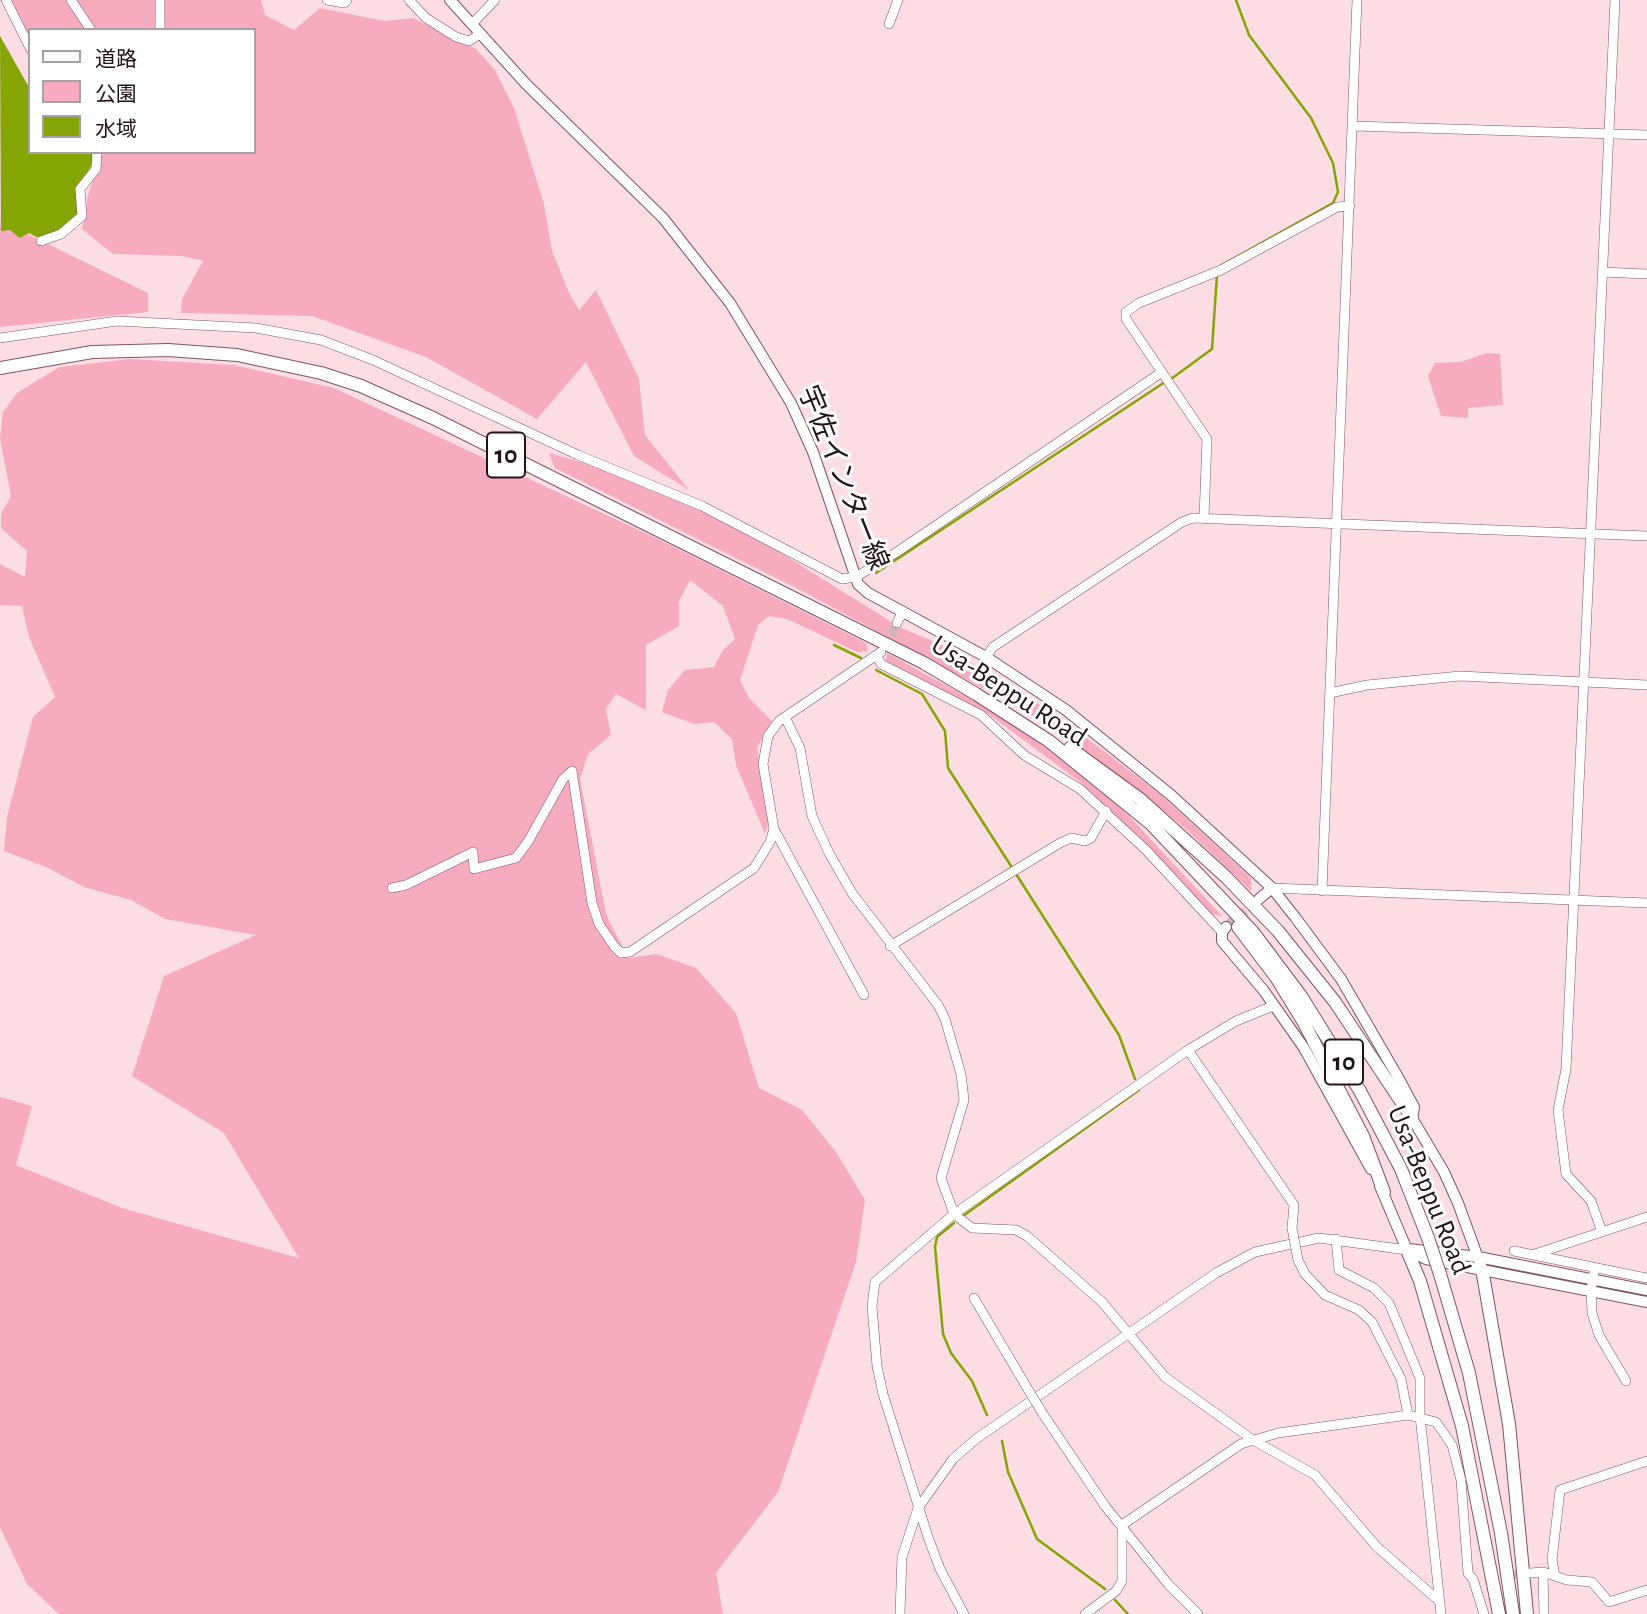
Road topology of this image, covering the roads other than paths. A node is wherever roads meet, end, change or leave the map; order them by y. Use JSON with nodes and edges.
{"nodes":[{"id":1,"x":6,"y":0,"type":"edge"},
{"id":2,"x":71,"y":0,"type":"edge"},
{"id":3,"x":160,"y":0,"type":"edge"},
{"id":4,"x":327,"y":0,"type":"edge"},
{"id":5,"x":347,"y":0,"type":"edge"},
{"id":6,"x":408,"y":0,"type":"edge"},
{"id":7,"x":450,"y":0,"type":"edge"},
{"id":8,"x":495,"y":0,"type":"edge"},
{"id":9,"x":898,"y":0,"type":"edge"},
{"id":10,"x":1357,"y":0,"type":"edge"},
{"id":11,"x":1615,"y":0,"type":"edge"},
{"id":12,"x":472,"y":24,"type":"junction"},
{"id":13,"x":889,"y":24,"type":"dead end"},
{"id":14,"x":90,"y":28,"type":"edge"},
{"id":15,"x":160,"y":28,"type":"edge"},
{"id":16,"x":480,"y":34,"type":"junction"},
{"id":17,"x":28,"y":44,"type":"edge"},
{"id":18,"x":1353,"y":126,"type":"junction"},
{"id":19,"x":1608,"y":134,"type":"junction"},
{"id":20,"x":1647,"y":135,"type":"edge"},
{"id":21,"x":97,"y":154,"type":"edge"},
{"id":22,"x":1350,"y":206,"type":"junction"},
{"id":23,"x":41,"y":241,"type":"dead end"},
{"id":24,"x":1602,"y":272,"type":"junction"},
{"id":25,"x":1647,"y":274,"type":"edge"},
{"id":26,"x":0,"y":338,"type":"edge"},
{"id":27,"x":65,"y":356,"type":"junction"},
{"id":28,"x":0,"y":362,"type":"edge"},
{"id":29,"x":0,"y":368,"type":"edge"},
{"id":30,"x":1162,"y":372,"type":"junction"},
{"id":31,"x":0,"y":374,"type":"edge"},
{"id":32,"x":1204,"y":518,"type":"junction"},
{"id":33,"x":1336,"y":524,"type":"junction"},
{"id":34,"x":1590,"y":534,"type":"junction"},
{"id":35,"x":1647,"y":536,"type":"edge"},
{"id":36,"x":856,"y":577,"type":"junction"},
{"id":37,"x":902,"y":611,"type":"junction"},
{"id":38,"x":897,"y":623,"type":"tunnel mouth"},
{"id":39,"x":986,"y":657,"type":"junction"},
{"id":40,"x":1583,"y":682,"type":"junction"},
{"id":41,"x":1647,"y":685,"type":"edge"},
{"id":42,"x":1330,"y":693,"type":"junction"},
{"id":43,"x":976,"y":694,"type":"junction"},
{"id":44,"x":785,"y":717,"type":"junction"},
{"id":45,"x":1107,"y":811,"type":"junction"},
{"id":46,"x":774,"y":829,"type":"junction"},
{"id":47,"x":392,"y":888,"type":"dead end"},
{"id":48,"x":1272,"y":888,"type":"junction"},
{"id":49,"x":1322,"y":891,"type":"junction"},
{"id":50,"x":1259,"y":899,"type":"tunnel mouth"},
{"id":51,"x":1573,"y":900,"type":"junction"},
{"id":52,"x":1647,"y":903,"type":"edge"},
{"id":53,"x":1229,"y":905,"type":"junction"},
{"id":54,"x":1224,"y":930,"type":"joint"},
{"id":55,"x":890,"y":946,"type":"junction"},
{"id":56,"x":864,"y":995,"type":"dead end"},
{"id":57,"x":1273,"y":1006,"type":"junction"},
{"id":58,"x":1188,"y":1051,"type":"junction"},
{"id":59,"x":1412,"y":1118,"type":"junction"},
{"id":60,"x":1384,"y":1192,"type":"junction"},
{"id":61,"x":954,"y":1214,"type":"junction"},
{"id":62,"x":1647,"y":1217,"type":"edge"},
{"id":63,"x":1602,"y":1232,"type":"junction"},
{"id":64,"x":1336,"y":1239,"type":"junction"},
{"id":65,"x":1406,"y":1250,"type":"junction"},
{"id":66,"x":1514,"y":1251,"type":"dead end"},
{"id":67,"x":1534,"y":1255,"type":"junction"},
{"id":68,"x":1480,"y":1263,"type":"junction"},
{"id":69,"x":1595,"y":1268,"type":"junction"},
{"id":70,"x":1647,"y":1278,"type":"edge"},
{"id":71,"x":1592,"y":1285,"type":"junction"},
{"id":72,"x":1647,"y":1290,"type":"edge"},
{"id":73,"x":974,"y":1298,"type":"dead end"},
{"id":74,"x":1647,"y":1302,"type":"edge"},
{"id":75,"x":1128,"y":1334,"type":"junction"},
{"id":76,"x":1626,"y":1381,"type":"dead end"},
{"id":77,"x":1408,"y":1415,"type":"junction"},
{"id":78,"x":1420,"y":1416,"type":"junction"},
{"id":79,"x":1253,"y":1440,"type":"junction"},
{"id":80,"x":1647,"y":1461,"type":"edge"},
{"id":81,"x":918,"y":1508,"type":"junction"},
{"id":82,"x":1122,"y":1525,"type":"junction"},
{"id":83,"x":1543,"y":1572,"type":"junction"},
{"id":84,"x":1530,"y":1573,"type":"tunnel mouth"},
{"id":85,"x":1555,"y":1576,"type":"junction"},
{"id":86,"x":1486,"y":1578,"type":"tunnel mouth"},
{"id":87,"x":1473,"y":1579,"type":"junction"},
{"id":88,"x":1647,"y":1590,"type":"edge"},
{"id":89,"x":1438,"y":1600,"type":"junction"},
{"id":90,"x":900,"y":1614,"type":"edge"},
{"id":91,"x":964,"y":1614,"type":"edge"},
{"id":92,"x":1084,"y":1614,"type":"edge"},
{"id":93,"x":1198,"y":1614,"type":"edge"},
{"id":94,"x":1441,"y":1614,"type":"edge"},
{"id":95,"x":1484,"y":1614,"type":"edge"},
{"id":96,"x":1499,"y":1614,"type":"edge"},
{"id":97,"x":1513,"y":1614,"type":"edge"},
{"id":98,"x":1527,"y":1614,"type":"edge"},
{"id":99,"x":1544,"y":1614,"type":"edge"}],
"edges":[{"from":1,"to":17,"type":"street"},
{"from":2,"to":14,"type":"street"},
{"from":3,"to":15,"type":"street"},
{"from":4,"to":5,"type":"street"},
{"from":6,"to":16,"type":"street"},
{"from":7,"to":12,"type":"main road","name":"宇佐インター線"},
{"from":8,"to":12,"type":"street"},
{"from":9,"to":13,"type":"street"},
{"from":10,"to":18,"type":"street"},
{"from":11,"to":19,"type":"street"},
{"from":12,"to":16,"type":"main road","name":"宇佐インター線"},
{"from":16,"to":36,"type":"main road","name":"宇佐インター線"},
{"from":18,"to":19,"type":"street"},
{"from":18,"to":22,"type":"street"},
{"from":19,"to":20,"type":"street"},
{"from":19,"to":24,"type":"street"},
{"from":21,"to":23,"type":"street"},
{"from":22,"to":30,"type":"street"},
{"from":22,"to":33,"type":"street"},
{"from":24,"to":25,"type":"street"},
{"from":24,"to":34,"type":"street"},
{"from":26,"to":36,"type":"street"},
{"from":27,"to":28,"type":"highway"},
{"from":27,"to":29,"type":"highway","name":"Usa-Beppu Road","number":"10"},
{"from":27,"to":31,"type":"highway"},
{"from":27,"to":43,"type":"highway","name":"Usa-Beppu Road","number":"10"},
{"from":30,"to":32,"type":"street"},
{"from":30,"to":36,"type":"street"},
{"from":32,"to":33,"type":"street"},
{"from":32,"to":39,"type":"street"},
{"from":33,"to":34,"type":"street"},
{"from":33,"to":42,"type":"street"},
{"from":34,"to":35,"type":"street"},
{"from":34,"to":40,"type":"street"},
{"from":36,"to":37,"type":"main road","name":"宇佐インター線"},
{"from":37,"to":38,"type":"street"},
{"from":37,"to":39,"type":"main road","name":"宇佐インター線"},
{"from":39,"to":48,"type":"main road","name":"宇佐インター線"},
{"from":40,"to":41,"type":"street"},
{"from":40,"to":42,"type":"street"},
{"from":40,"to":51,"type":"street"},
{"from":42,"to":49,"type":"street"},
{"from":43,"to":53,"type":"highway","name":"Usa-Beppu Road","number":"10"},
{"from":43,"to":59,"type":"highway"},
{"from":44,"to":45,"type":"street"},
{"from":44,"to":46,"type":"street"},
{"from":44,"to":55,"type":"street"},
{"from":45,"to":54,"type":"street"},
{"from":45,"to":55,"type":"street"},
{"from":46,"to":47,"type":"street"},
{"from":46,"to":56,"type":"street"},
{"from":48,"to":49,"type":"street"},
{"from":48,"to":50,"type":"main road"},
{"from":48,"to":59,"type":"main road","name":"宇佐インター線"},
{"from":49,"to":51,"type":"street"},
{"from":51,"to":52,"type":"street"},
{"from":51,"to":63,"type":"street"},
{"from":53,"to":60,"type":"highway"},
{"from":53,"to":97,"type":"highway","name":"Usa-Beppu Road","number":"10","bridge":true},
{"from":54,"to":57,"type":"main road"},
{"from":55,"to":61,"type":"street"},
{"from":57,"to":58,"type":"street"},
{"from":57,"to":60,"type":"main road"},
{"from":58,"to":61,"type":"street"},
{"from":58,"to":77,"type":"street","bridge":true},
{"from":59,"to":68,"type":"main road","name":"宇佐インター線"},
{"from":60,"to":65,"type":"main road"},
{"from":61,"to":75,"type":"street"},
{"from":61,"to":81,"type":"street"},
{"from":62,"to":63,"type":"street"},
{"from":63,"to":67,"type":"street"},
{"from":64,"to":65,"type":"street"},
{"from":64,"to":75,"type":"street"},
{"from":64,"to":78,"type":"street"},
{"from":65,"to":68,"type":"main road"},
{"from":65,"to":96,"type":"highway"},
{"from":66,"to":67,"type":"street"},
{"from":67,"to":69,"type":"street"},
{"from":68,"to":71,"type":"main road"},
{"from":68,"to":98,"type":"highway"},
{"from":69,"to":70,"type":"street"},
{"from":69,"to":71,"type":"street"},
{"from":71,"to":72,"type":"main road"},
{"from":71,"to":74,"type":"main road"},
{"from":71,"to":76,"type":"street"},
{"from":73,"to":82,"type":"street","bridge":true},
{"from":75,"to":79,"type":"street"},
{"from":75,"to":81,"type":"street"},
{"from":77,"to":78,"type":"street"},
{"from":77,"to":79,"type":"street"},
{"from":78,"to":87,"type":"street"},
{"from":78,"to":89,"type":"street"},
{"from":79,"to":82,"type":"street"},
{"from":79,"to":89,"type":"street"},
{"from":80,"to":85,"type":"street"},
{"from":81,"to":90,"type":"street"},
{"from":81,"to":91,"type":"street"},
{"from":82,"to":92,"type":"street"},
{"from":82,"to":93,"type":"street"},
{"from":83,"to":84,"type":"street"},
{"from":83,"to":85,"type":"street"},
{"from":83,"to":99,"type":"street"},
{"from":85,"to":88,"type":"street"},
{"from":86,"to":87,"type":"street"},
{"from":87,"to":95,"type":"street"},
{"from":89,"to":94,"type":"street"}]}
